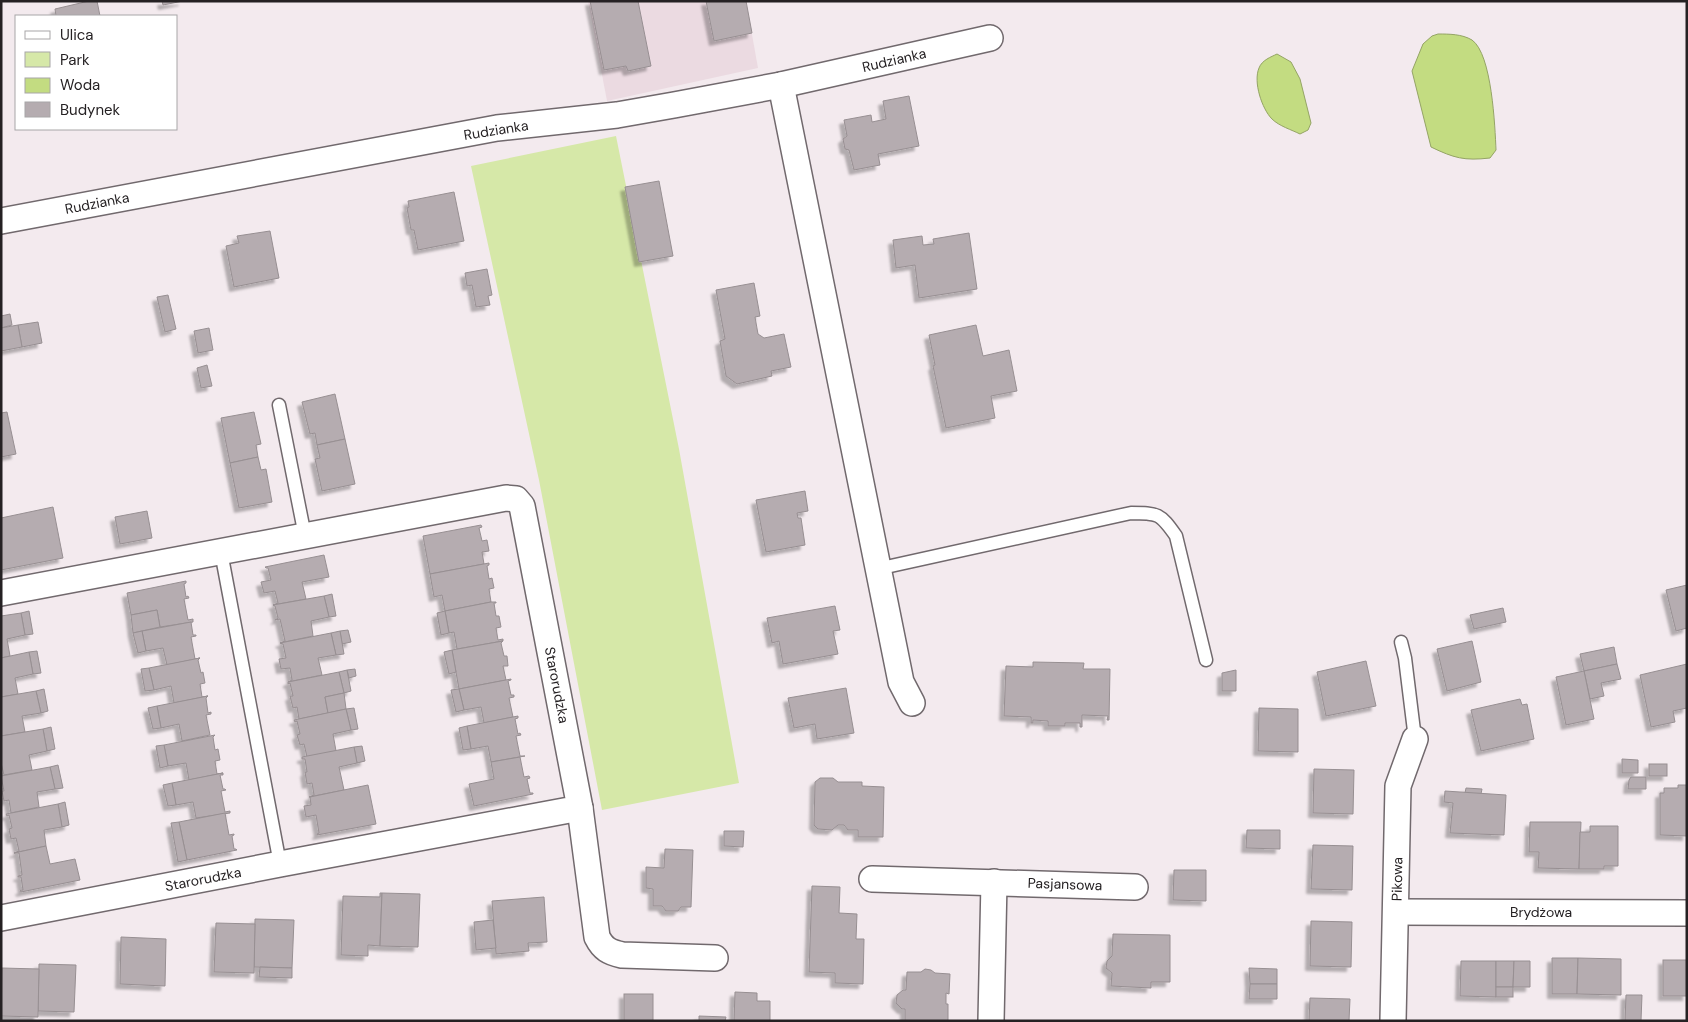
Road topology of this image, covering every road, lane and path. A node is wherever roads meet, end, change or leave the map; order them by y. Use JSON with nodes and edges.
{"nodes":[{"id":1,"x":990,"y":38,"type":"dead end"},
{"id":2,"x":781,"y":85,"type":"junction"},
{"id":3,"x":1,"y":221,"type":"edge"},
{"id":4,"x":279,"y":405,"type":"dead end"},
{"id":5,"x":306,"y":536,"type":"junction"},
{"id":6,"x":221,"y":552,"type":"junction"},
{"id":7,"x":877,"y":569,"type":"junction"},
{"id":8,"x":1,"y":593,"type":"edge"},
{"id":9,"x":1400,"y":642,"type":"dead end"},
{"id":10,"x":1206,"y":660,"type":"dead end"},
{"id":11,"x":912,"y":703,"type":"dead end"},
{"id":12,"x":1415,"y":739,"type":"joint"},
{"id":13,"x":580,"y":808,"type":"junction"},
{"id":14,"x":280,"y":864,"type":"junction"},
{"id":15,"x":872,"y":878,"type":"dead end"},
{"id":16,"x":994,"y":882,"type":"junction"},
{"id":17,"x":1135,"y":887,"type":"dead end"},
{"id":18,"x":1396,"y":912,"type":"junction"},
{"id":19,"x":1687,"y":913,"type":"edge"},
{"id":20,"x":1,"y":918,"type":"edge"},
{"id":21,"x":715,"y":958,"type":"dead end"},
{"id":22,"x":991,"y":1021,"type":"edge"},
{"id":23,"x":1394,"y":1021,"type":"edge"}],
"edges":[{"from":1,"to":2,"type":"street","name":"Rudzianka"},
{"from":2,"to":3,"type":"street","name":"Rudzianka"},
{"from":2,"to":7,"type":"street"},
{"from":4,"to":5,"type":"lane"},
{"from":5,"to":6,"type":"street","name":"Starorudzka"},
{"from":5,"to":13,"type":"street","name":"Starorudzka"},
{"from":6,"to":8,"type":"street","name":"Starorudzka"},
{"from":6,"to":14,"type":"lane"},
{"from":7,"to":10,"type":"lane"},
{"from":7,"to":11,"type":"street"},
{"from":9,"to":12,"type":"lane"},
{"from":12,"to":18,"type":"street","name":"Pikowa"},
{"from":13,"to":14,"type":"street","name":"Starorudzka"},
{"from":13,"to":21,"type":"street"},
{"from":14,"to":20,"type":"street","name":"Starorudzka"},
{"from":15,"to":16,"type":"street","name":"Pasjansowa"},
{"from":16,"to":17,"type":"street","name":"Pasjansowa"},
{"from":16,"to":22,"type":"street"},
{"from":18,"to":19,"type":"street","name":"Brydżowa"},
{"from":18,"to":23,"type":"street","name":"Pikowa"}]}
